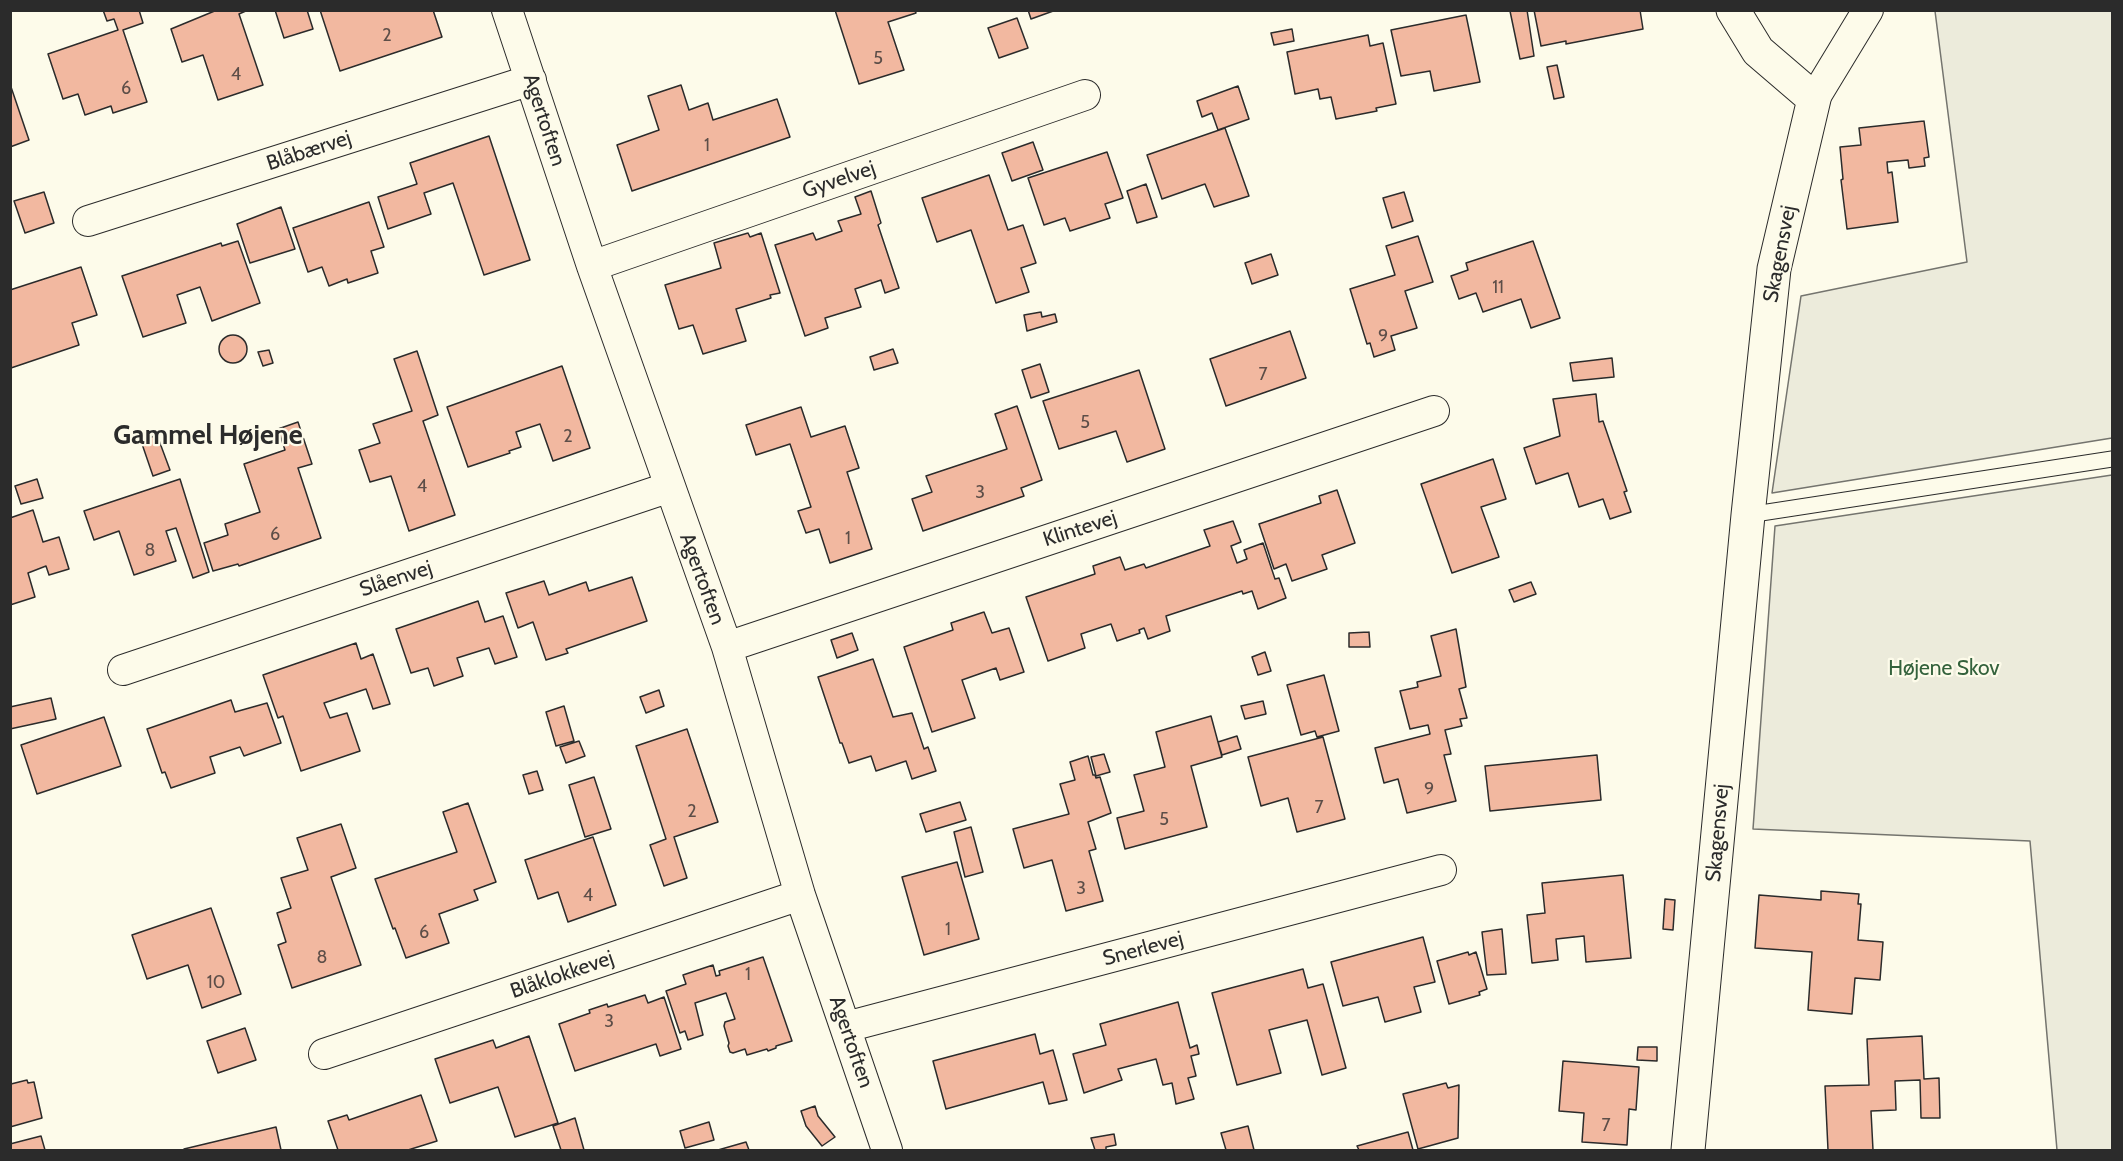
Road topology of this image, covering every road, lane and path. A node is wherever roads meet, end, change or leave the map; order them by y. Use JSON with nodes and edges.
{"nodes":[{"id":1,"x":507,"y":10,"type":"edge"},
{"id":2,"x":1733,"y":10,"type":"edge"},
{"id":3,"x":1868,"y":10,"type":"edge"},
{"id":4,"x":531,"y":80,"type":"junction"},
{"id":5,"x":1085,"y":95,"type":"dead end"},
{"id":6,"x":1814,"y":99,"type":"junction"},
{"id":7,"x":88,"y":221,"type":"dead end"},
{"id":8,"x":592,"y":266,"type":"junction"},
{"id":9,"x":1434,"y":411,"type":"dead end"},
{"id":10,"x":2112,"y":459,"type":"edge"},
{"id":11,"x":670,"y":488,"type":"junction"},
{"id":12,"x":1748,"y":515,"type":"junction"},
{"id":13,"x":727,"y":647,"type":"junction"},
{"id":14,"x":123,"y":670,"type":"dead end"},
{"id":15,"x":1441,"y":870,"type":"dead end"},
{"id":16,"x":800,"y":895,"type":"junction"},
{"id":17,"x":846,"y":1028,"type":"junction"},
{"id":18,"x":324,"y":1054,"type":"dead end"},
{"id":19,"x":888,"y":1150,"type":"edge"},
{"id":20,"x":1688,"y":1150,"type":"edge"}],
"edges":[{"from":1,"to":4,"type":"street","name":"Agertoften"},
{"from":2,"to":6,"type":"street"},
{"from":3,"to":6,"type":"street","name":"Skagensvej"},
{"from":4,"to":7,"type":"street","name":"Blåbærvej"},
{"from":4,"to":8,"type":"street","name":"Agertoften"},
{"from":5,"to":8,"type":"street","name":"Gyvelvej"},
{"from":6,"to":12,"type":"street","name":"Skagensvej"},
{"from":8,"to":11,"type":"street","name":"Agertoften"},
{"from":9,"to":13,"type":"street","name":"Klintevej"},
{"from":10,"to":12,"type":"lane"},
{"from":11,"to":13,"type":"street","name":"Agertoften"},
{"from":11,"to":14,"type":"street","name":"Slåenvej"},
{"from":12,"to":20,"type":"street","name":"Skagensvej"},
{"from":13,"to":16,"type":"street","name":"Agertoften"},
{"from":15,"to":17,"type":"street","name":"Snerlevej"},
{"from":16,"to":17,"type":"street","name":"Agertoften"},
{"from":16,"to":18,"type":"street","name":"Blåklokkevej"},
{"from":17,"to":19,"type":"street","name":"Agertoften"}]}
